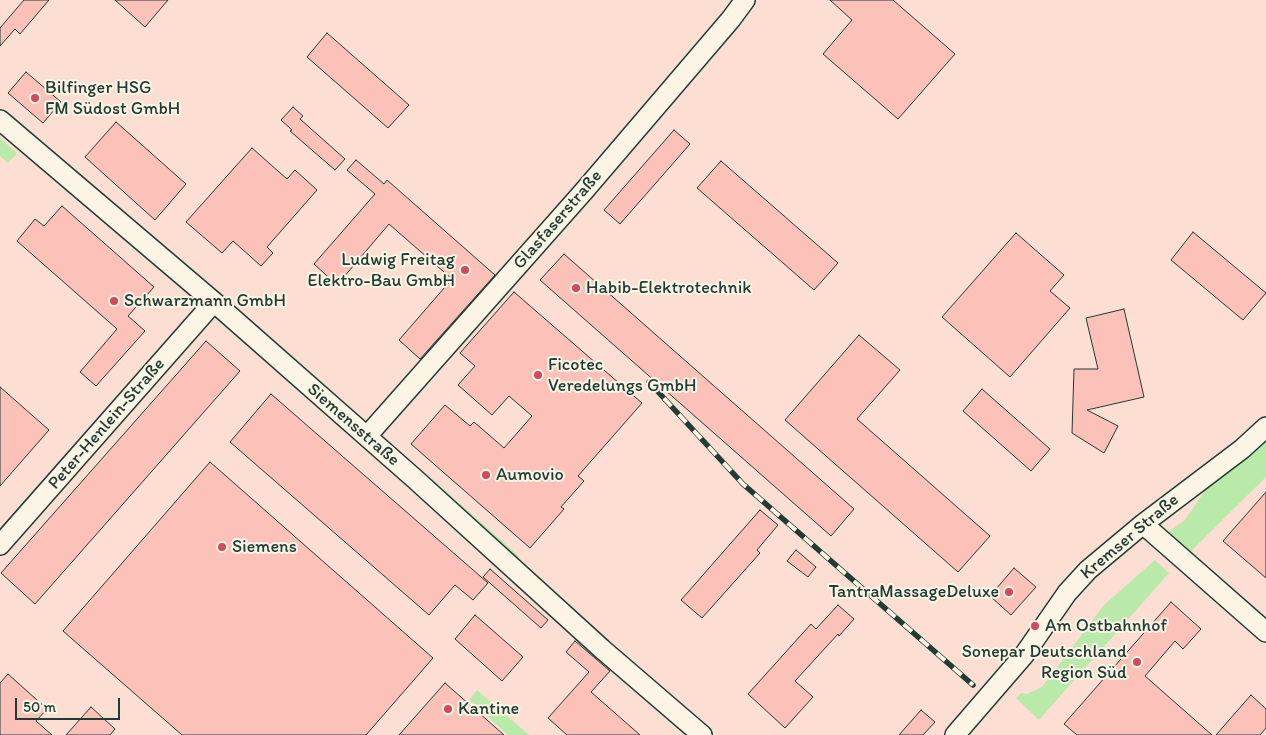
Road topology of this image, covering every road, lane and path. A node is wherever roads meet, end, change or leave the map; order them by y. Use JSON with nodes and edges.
{"nodes":[{"id":1,"x":745,"y":0,"type":"edge"},
{"id":2,"x":0,"y":120,"type":"edge"},
{"id":3,"x":214,"y":302,"type":"junction"},
{"id":4,"x":1266,"y":427,"type":"edge"},
{"id":5,"x":367,"y":436,"type":"junction"},
{"id":6,"x":1143,"y":524,"type":"junction"},
{"id":7,"x":0,"y":545,"type":"edge"},
{"id":8,"x":1266,"y":632,"type":"edge"},
{"id":9,"x":702,"y":735,"type":"edge"},
{"id":10,"x":956,"y":735,"type":"edge"}],
"edges":[{"from":1,"to":5,"type":"street","name":"Glasfaserstraße"},
{"from":2,"to":3,"type":"street","name":"Siemensstraße"},
{"from":3,"to":5,"type":"street","name":"Siemensstraße"},
{"from":3,"to":7,"type":"street","name":"Peter-Henlein-Straße"},
{"from":4,"to":6,"type":"street","name":"Kremser Straße"},
{"from":5,"to":9,"type":"street","name":"Siemensstraße"},
{"from":6,"to":8,"type":"street"},
{"from":6,"to":10,"type":"street","name":"Kremser Straße"}]}
